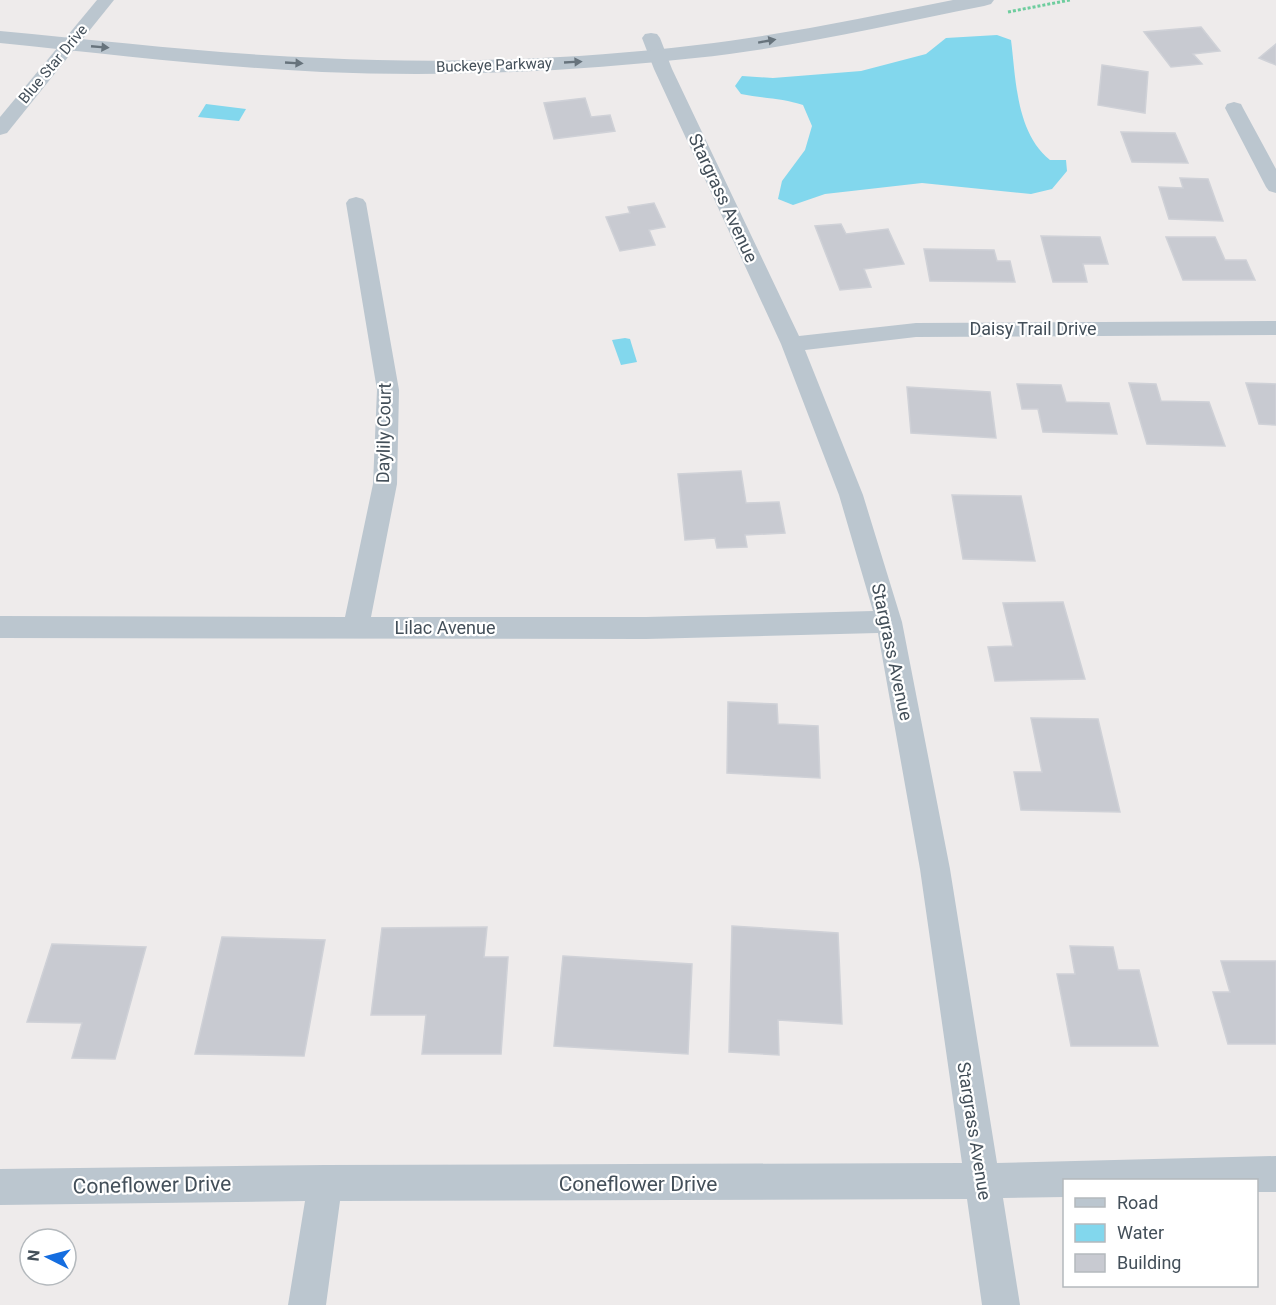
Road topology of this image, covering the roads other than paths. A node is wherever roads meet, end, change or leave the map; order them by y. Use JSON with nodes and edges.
{"nodes":[{"id":1,"x":106,"y":0,"type":"edge"},
{"id":2,"x":898,"y":0,"type":"edge"},
{"id":3,"x":984,"y":0,"type":"edge"},
{"id":4,"x":0,"y":19,"type":"edge"},
{"id":5,"x":84,"y":27,"type":"junction"},
{"id":6,"x":0,"y":37,"type":"edge"},
{"id":7,"x":69,"y":44,"type":"junction"},
{"id":8,"x":654,"y":47,"type":"junction"},
{"id":9,"x":1234,"y":108,"type":"dead end"},
{"id":10,"x":0,"y":129,"type":"edge"},
{"id":11,"x":1276,"y":187,"type":"edge"},
{"id":12,"x":356,"y":203,"type":"dead end"},
{"id":13,"x":1276,"y":328,"type":"edge"},
{"id":14,"x":792,"y":344,"type":"junction"},
{"id":15,"x":889,"y":622,"type":"junction"},
{"id":16,"x":0,"y":627,"type":"edge"},
{"id":17,"x":356,"y":627,"type":"junction"},
{"id":18,"x":1276,"y":1174,"type":"edge"},
{"id":19,"x":1063,"y":1179,"type":"edge"},
{"id":20,"x":1065,"y":1179,"type":"edge"},
{"id":21,"x":981,"y":1181,"type":"junction"},
{"id":22,"x":326,"y":1183,"type":"junction"},
{"id":23,"x":0,"y":1187,"type":"edge"},
{"id":24,"x":307,"y":1305,"type":"edge"},
{"id":25,"x":1001,"y":1305,"type":"edge"}],
"edges":[{"from":1,"to":5,"type":"street","name":"Blue Star Drive"},
{"from":2,"to":8,"type":"street","name":"Buckeye Parkway"},
{"from":8,"to":3,"type":"street","name":"Buckeye Parkway","one_way":true},
{"from":4,"to":5,"type":"street","name":"Buckeye Parkway"},
{"from":5,"to":7,"type":"street","name":"Blue Star Drive"},
{"from":5,"to":8,"type":"street","name":"Buckeye Parkway"},
{"from":6,"to":7,"type":"street","name":"Buckeye Parkway"},
{"from":7,"to":8,"type":"street","name":"Buckeye Parkway","one_way":true},
{"from":7,"to":10,"type":"street","name":"Blue Star Drive"},
{"from":8,"to":14,"type":"street","name":"Stargrass Avenue"},
{"from":9,"to":11,"type":"street"},
{"from":12,"to":17,"type":"street","name":"Daylily Court"},
{"from":13,"to":14,"type":"street","name":"Daisy Trail Drive"},
{"from":14,"to":15,"type":"street","name":"Stargrass Avenue"},
{"from":15,"to":17,"type":"street","name":"Lilac Avenue"},
{"from":15,"to":21,"type":"street","name":"Stargrass Avenue"},
{"from":16,"to":17,"type":"street","name":"Lilac Avenue"},
{"from":18,"to":20,"type":"street","name":"Coneflower Drive"},
{"from":19,"to":21,"type":"street","name":"Coneflower Drive"},
{"from":21,"to":22,"type":"street","name":"Coneflower Drive"},
{"from":21,"to":25,"type":"street","name":"Stargrass Avenue"},
{"from":22,"to":23,"type":"street","name":"Coneflower Drive"},
{"from":22,"to":24,"type":"street"}]}
